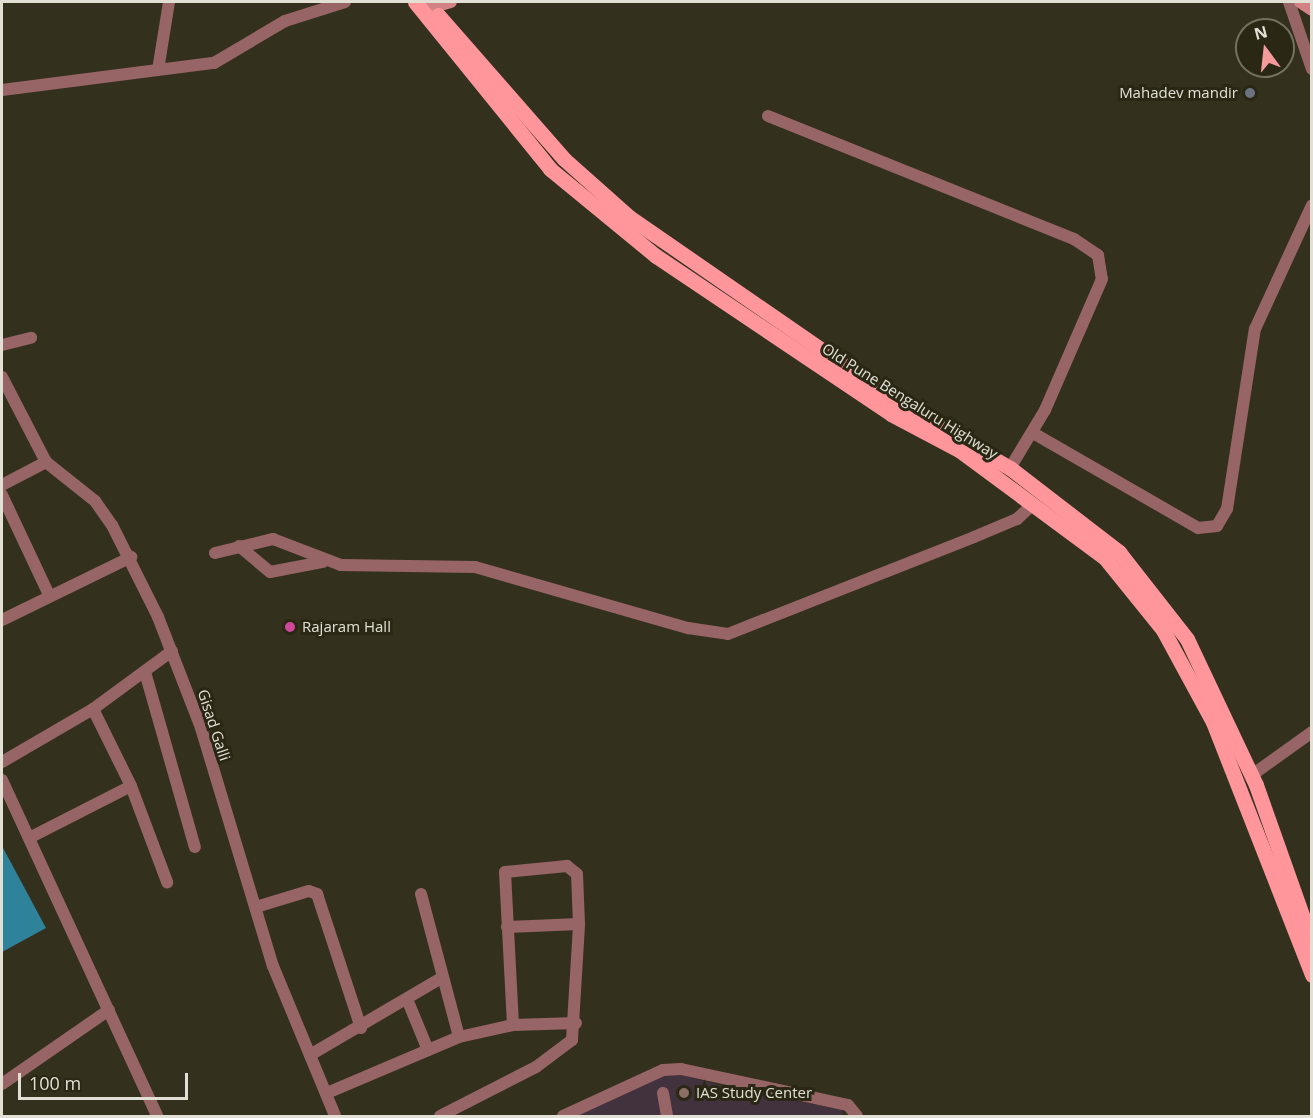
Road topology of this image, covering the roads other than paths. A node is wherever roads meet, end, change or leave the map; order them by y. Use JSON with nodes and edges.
{"nodes":[{"id":1,"x":169,"y":2,"type":"edge"},
{"id":2,"x":345,"y":2,"type":"edge"},
{"id":3,"x":451,"y":2,"type":"edge"},
{"id":4,"x":1289,"y":2,"type":"edge"},
{"id":5,"x":1300,"y":2,"type":"edge"},
{"id":6,"x":420,"y":4,"type":"edge"},
{"id":7,"x":1311,"y":10,"type":"edge"},
{"id":8,"x":1311,"y":69,"type":"edge"},
{"id":9,"x":158,"y":70,"type":"junction"},
{"id":10,"x":2,"y":90,"type":"edge"},
{"id":11,"x":768,"y":116,"type":"dead end"},
{"id":12,"x":1311,"y":205,"type":"edge"},
{"id":13,"x":31,"y":338,"type":"dead end"},
{"id":14,"x":2,"y":345,"type":"edge"},
{"id":15,"x":2,"y":377,"type":"edge"},
{"id":16,"x":1033,"y":433,"type":"junction"},
{"id":17,"x":45,"y":462,"type":"junction"},
{"id":18,"x":1010,"y":468,"type":"junction"},
{"id":19,"x":2,"y":485,"type":"edge"},
{"id":20,"x":2,"y":495,"type":"edge"},
{"id":21,"x":1033,"y":504,"type":"junction"},
{"id":22,"x":239,"y":546,"type":"junction"},
{"id":23,"x":215,"y":553,"type":"dead end"},
{"id":24,"x":131,"y":557,"type":"junction"},
{"id":25,"x":323,"y":562,"type":"junction"},
{"id":26,"x":50,"y":595,"type":"junction"},
{"id":27,"x":2,"y":620,"type":"edge"},
{"id":28,"x":172,"y":651,"type":"junction"},
{"id":29,"x":145,"y":672,"type":"junction"},
{"id":30,"x":93,"y":709,"type":"junction"},
{"id":31,"x":1311,"y":732,"type":"edge"},
{"id":32,"x":2,"y":762,"type":"edge"},
{"id":33,"x":1252,"y":775,"type":"junction"},
{"id":34,"x":2,"y":780,"type":"edge"},
{"id":35,"x":131,"y":786,"type":"junction"},
{"id":36,"x":29,"y":838,"type":"junction"},
{"id":37,"x":195,"y":847,"type":"dead end"},
{"id":38,"x":166,"y":882,"type":"dead end"},
{"id":39,"x":421,"y":894,"type":"dead end"},
{"id":40,"x":256,"y":907,"type":"junction"},
{"id":41,"x":579,"y":924,"type":"junction"},
{"id":42,"x":507,"y":927,"type":"junction"},
{"id":43,"x":1311,"y":943,"type":"edge"},
{"id":44,"x":1311,"y":975,"type":"edge"},
{"id":45,"x":443,"y":977,"type":"junction"},
{"id":46,"x":407,"y":999,"type":"junction"},
{"id":47,"x":109,"y":1010,"type":"junction"},
{"id":48,"x":576,"y":1023,"type":"junction"},
{"id":49,"x":513,"y":1025,"type":"junction"},
{"id":50,"x":361,"y":1028,"type":"junction"},
{"id":51,"x":459,"y":1037,"type":"junction"},
{"id":52,"x":428,"y":1050,"type":"junction"},
{"id":53,"x":310,"y":1055,"type":"junction"},
{"id":54,"x":2,"y":1084,"type":"edge"},
{"id":55,"x":327,"y":1093,"type":"junction"},
{"id":56,"x":663,"y":1093,"type":"dead end"},
{"id":57,"x":157,"y":1116,"type":"edge"},
{"id":58,"x":335,"y":1116,"type":"edge"},
{"id":59,"x":440,"y":1116,"type":"edge"},
{"id":60,"x":563,"y":1116,"type":"edge"},
{"id":61,"x":667,"y":1116,"type":"edge"},
{"id":62,"x":857,"y":1116,"type":"edge"}],
"edges":[{"from":1,"to":9,"type":"street"},
{"from":2,"to":9,"type":"street"},
{"from":3,"to":6,"type":"main road"},
{"from":4,"to":8,"type":"street"},
{"from":5,"to":7,"type":"main road"},
{"from":6,"to":18,"type":"main road","name":"Old Pune Bengaluru Highway"},
{"from":6,"to":21,"type":"main road","name":"Old Pune Bengaluru Highway"},
{"from":9,"to":10,"type":"street"},
{"from":11,"to":16,"type":"street"},
{"from":12,"to":16,"type":"street"},
{"from":13,"to":14,"type":"street"},
{"from":15,"to":17,"type":"street","name":"Gisad Galli"},
{"from":16,"to":18,"type":"street"},
{"from":17,"to":19,"type":"street"},
{"from":17,"to":24,"type":"street","name":"Gisad Galli"},
{"from":18,"to":33,"type":"main road","name":"Old Pune Bengaluru Highway"},
{"from":20,"to":26,"type":"street"},
{"from":21,"to":25,"type":"street"},
{"from":21,"to":44,"type":"main road","name":"Old Pune Bengaluru Highway"},
{"from":22,"to":23,"type":"street"},
{"from":22,"to":25,"type":"street"},
{"from":22,"to":25,"type":"street"},
{"from":24,"to":26,"type":"street"},
{"from":24,"to":28,"type":"street","name":"Gisad Galli"},
{"from":26,"to":27,"type":"street"},
{"from":28,"to":29,"type":"street"},
{"from":28,"to":40,"type":"street","name":"Gisad Galli"},
{"from":29,"to":30,"type":"street"},
{"from":29,"to":37,"type":"street"},
{"from":30,"to":32,"type":"street"},
{"from":30,"to":35,"type":"street"},
{"from":31,"to":33,"type":"street"},
{"from":33,"to":43,"type":"main road","name":"Old Pune Bengaluru Highway"},
{"from":34,"to":36,"type":"street"},
{"from":35,"to":36,"type":"street"},
{"from":35,"to":38,"type":"street"},
{"from":36,"to":47,"type":"street"},
{"from":39,"to":45,"type":"street"},
{"from":40,"to":50,"type":"street"},
{"from":40,"to":53,"type":"street","name":"Gisad Galli"},
{"from":41,"to":42,"type":"street"},
{"from":41,"to":42,"type":"street"},
{"from":41,"to":48,"type":"street"},
{"from":42,"to":49,"type":"street"},
{"from":45,"to":46,"type":"street"},
{"from":45,"to":51,"type":"street"},
{"from":46,"to":50,"type":"street"},
{"from":46,"to":52,"type":"street"},
{"from":47,"to":54,"type":"street"},
{"from":47,"to":57,"type":"street"},
{"from":48,"to":49,"type":"street"},
{"from":48,"to":59,"type":"street"},
{"from":49,"to":51,"type":"street"},
{"from":50,"to":53,"type":"street"},
{"from":51,"to":52,"type":"street"},
{"from":52,"to":55,"type":"street"},
{"from":53,"to":55,"type":"street","name":"Gisad Galli"},
{"from":55,"to":58,"type":"street","name":"Gisad Galli"},
{"from":56,"to":61,"type":"street"},
{"from":60,"to":62,"type":"street"}]}
